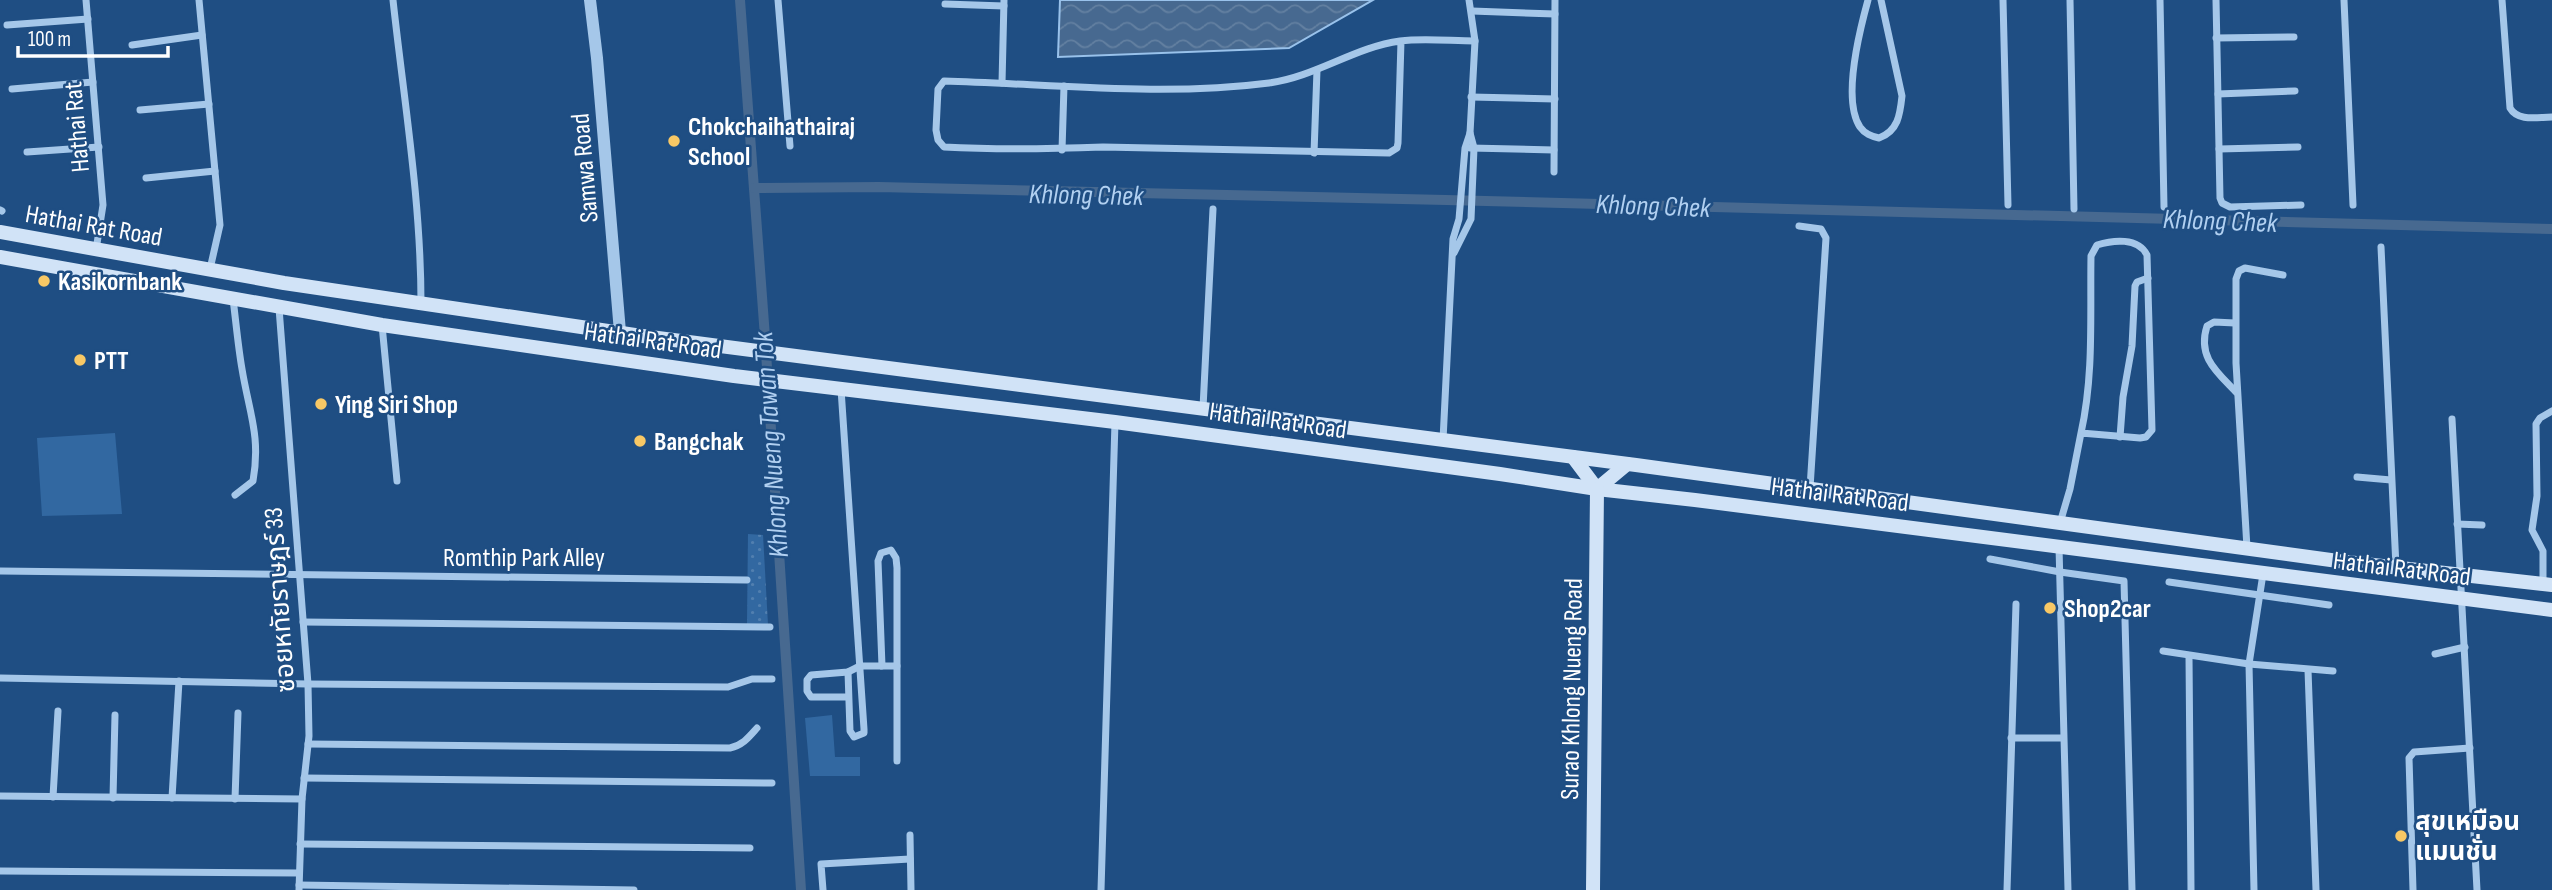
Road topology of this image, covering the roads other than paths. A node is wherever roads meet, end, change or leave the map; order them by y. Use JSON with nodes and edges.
{"nodes":[{"id":1,"x":86,"y":0,"type":"edge"},
{"id":2,"x":199,"y":0,"type":"edge"},
{"id":3,"x":393,"y":0,"type":"edge"},
{"id":4,"x":590,"y":0,"type":"edge"},
{"id":5,"x":778,"y":0,"type":"edge"},
{"id":6,"x":1469,"y":0,"type":"edge"},
{"id":7,"x":1555,"y":0,"type":"edge"},
{"id":8,"x":1868,"y":0,"type":"edge"},
{"id":9,"x":1881,"y":0,"type":"edge"},
{"id":10,"x":2003,"y":0,"type":"edge"},
{"id":11,"x":2070,"y":0,"type":"edge"},
{"id":12,"x":2160,"y":0,"type":"edge"},
{"id":13,"x":2216,"y":0,"type":"edge"},
{"id":14,"x":2344,"y":0,"type":"edge"},
{"id":15,"x":2502,"y":0,"type":"edge"},
{"id":16,"x":1004,"y":3,"type":"edge"},
{"id":17,"x":945,"y":4,"type":"dead end"},
{"id":18,"x":1472,"y":11,"type":"junction"},
{"id":19,"x":1555,"y":14,"type":"junction"},
{"id":20,"x":88,"y":19,"type":"junction"},
{"id":21,"x":7,"y":25,"type":"dead end"},
{"id":22,"x":202,"y":35,"type":"junction"},
{"id":23,"x":2294,"y":37,"type":"dead end"},
{"id":24,"x":2216,"y":38,"type":"junction"},
{"id":25,"x":1401,"y":41,"type":"junction"},
{"id":26,"x":1475,"y":41,"type":"junction"},
{"id":27,"x":132,"y":45,"type":"dead end"},
{"id":28,"x":1317,"y":70,"type":"junction"},
{"id":29,"x":93,"y":82,"type":"junction"},
{"id":30,"x":1002,"y":83,"type":"junction"},
{"id":31,"x":1064,"y":86,"type":"junction"},
{"id":32,"x":12,"y":89,"type":"dead end"},
{"id":33,"x":2295,"y":91,"type":"dead end"},
{"id":34,"x":2218,"y":94,"type":"junction"},
{"id":35,"x":1471,"y":97,"type":"junction"},
{"id":36,"x":1555,"y":99,"type":"junction"},
{"id":37,"x":209,"y":104,"type":"junction"},
{"id":38,"x":140,"y":110,"type":"dead end"},
{"id":39,"x":2552,"y":117,"type":"edge"},
{"id":40,"x":790,"y":146,"type":"dead end"},
{"id":41,"x":99,"y":147,"type":"junction"},
{"id":42,"x":2298,"y":147,"type":"dead end"},
{"id":43,"x":1470,"y":148,"type":"junction"},
{"id":44,"x":2220,"y":149,"type":"junction"},
{"id":45,"x":1062,"y":150,"type":"junction"},
{"id":46,"x":1554,"y":150,"type":"junction"},
{"id":47,"x":27,"y":152,"type":"dead end"},
{"id":48,"x":1314,"y":153,"type":"junction"},
{"id":49,"x":215,"y":171,"type":"junction"},
{"id":50,"x":1554,"y":172,"type":"dead end"},
{"id":51,"x":146,"y":178,"type":"dead end"},
{"id":52,"x":2008,"y":205,"type":"dead end"},
{"id":53,"x":2301,"y":205,"type":"dead end"},
{"id":54,"x":2353,"y":205,"type":"dead end"},
{"id":55,"x":2164,"y":207,"type":"dead end"},
{"id":56,"x":1213,"y":209,"type":"dead end"},
{"id":57,"x":2074,"y":209,"type":"dead end"},
{"id":58,"x":1799,"y":226,"type":"dead end"},
{"id":59,"x":0,"y":232,"type":"edge"},
{"id":60,"x":2381,"y":247,"type":"dead end"},
{"id":61,"x":96,"y":251,"type":"junction"},
{"id":62,"x":0,"y":257,"type":"edge"},
{"id":63,"x":1452,"y":257,"type":"junction"},
{"id":64,"x":210,"y":270,"type":"junction"},
{"id":65,"x":2283,"y":275,"type":"dead end"},
{"id":66,"x":2148,"y":278,"type":"junction"},
{"id":67,"x":284,"y":283,"type":"junction"},
{"id":68,"x":204,"y":293,"type":"junction"},
{"id":69,"x":233,"y":299,"type":"junction"},
{"id":70,"x":421,"y":303,"type":"junction"},
{"id":71,"x":279,"y":308,"type":"junction"},
{"id":72,"x":2235,"y":323,"type":"junction"},
{"id":73,"x":382,"y":325,"type":"junction"},
{"id":74,"x":620,"y":332,"type":"junction"},
{"id":75,"x":841,"y":389,"type":"junction"},
{"id":76,"x":2237,"y":393,"type":"junction"},
{"id":77,"x":1203,"y":408,"type":"junction"},
{"id":78,"x":2552,"y":411,"type":"edge"},
{"id":79,"x":2452,"y":419,"type":"dead end"},
{"id":80,"x":1115,"y":422,"type":"junction"},
{"id":81,"x":2081,"y":433,"type":"junction"},
{"id":82,"x":2120,"y":437,"type":"junction"},
{"id":83,"x":1443,"y":440,"type":"junction"},
{"id":84,"x":1573,"y":457,"type":"junction"},
{"id":85,"x":1627,"y":464,"type":"junction"},
{"id":86,"x":2357,"y":477,"type":"dead end"},
{"id":87,"x":2391,"y":480,"type":"junction"},
{"id":88,"x":397,"y":481,"type":"dead end"},
{"id":89,"x":1597,"y":489,"type":"junction"},
{"id":90,"x":1810,"y":489,"type":"junction"},
{"id":91,"x":235,"y":495,"type":"dead end"},
{"id":92,"x":2060,"y":523,"type":"junction"},
{"id":93,"x":2457,"y":524,"type":"junction"},
{"id":94,"x":2482,"y":526,"type":"dead end"},
{"id":95,"x":2059,"y":547,"type":"junction"},
{"id":96,"x":2247,"y":548,"type":"junction"},
{"id":97,"x":1990,"y":559,"type":"dead end"},
{"id":98,"x":2396,"y":568,"type":"junction"},
{"id":99,"x":0,"y":571,"type":"edge"},
{"id":100,"x":2060,"y":572,"type":"junction"},
{"id":101,"x":2263,"y":574,"type":"junction"},
{"id":102,"x":300,"y":576,"type":"junction"},
{"id":103,"x":2461,"y":576,"type":"junction"},
{"id":104,"x":747,"y":580,"type":"dead end"},
{"id":105,"x":2169,"y":582,"type":"dead end"},
{"id":106,"x":2548,"y":584,"type":"edge"},
{"id":107,"x":2259,"y":595,"type":"junction"},
{"id":108,"x":2462,"y":601,"type":"junction"},
{"id":109,"x":2016,"y":604,"type":"dead end"},
{"id":110,"x":2329,"y":605,"type":"dead end"},
{"id":111,"x":2552,"y":611,"type":"edge"},
{"id":112,"x":303,"y":622,"type":"junction"},
{"id":113,"x":770,"y":627,"type":"dead end"},
{"id":114,"x":2465,"y":648,"type":"junction"},
{"id":115,"x":2163,"y":650,"type":"dead end"},
{"id":116,"x":2435,"y":654,"type":"dead end"},
{"id":117,"x":2189,"y":656,"type":"junction"},
{"id":118,"x":2249,"y":664,"type":"junction"},
{"id":119,"x":860,"y":666,"type":"junction"},
{"id":120,"x":882,"y":666,"type":"junction"},
{"id":121,"x":897,"y":666,"type":"junction"},
{"id":122,"x":2308,"y":670,"type":"junction"},
{"id":123,"x":2333,"y":671,"type":"dead end"},
{"id":124,"x":848,"y":672,"type":"junction"},
{"id":125,"x":0,"y":678,"type":"edge"},
{"id":126,"x":772,"y":679,"type":"dead end"},
{"id":127,"x":179,"y":681,"type":"junction"},
{"id":128,"x":308,"y":684,"type":"junction"},
{"id":129,"x":848,"y":697,"type":"junction"},
{"id":130,"x":58,"y":712,"type":"dead end"},
{"id":131,"x":238,"y":713,"type":"dead end"},
{"id":132,"x":115,"y":715,"type":"dead end"},
{"id":133,"x":757,"y":727,"type":"dead end"},
{"id":134,"x":2011,"y":738,"type":"junction"},
{"id":135,"x":2063,"y":738,"type":"junction"},
{"id":136,"x":308,"y":744,"type":"junction"},
{"id":137,"x":2470,"y":748,"type":"junction"},
{"id":138,"x":897,"y":761,"type":"dead end"},
{"id":139,"x":304,"y":778,"type":"junction"},
{"id":140,"x":772,"y":783,"type":"dead end"},
{"id":141,"x":0,"y":796,"type":"edge"},
{"id":142,"x":53,"y":797,"type":"junction"},
{"id":143,"x":113,"y":797,"type":"junction"},
{"id":144,"x":172,"y":798,"type":"junction"},
{"id":145,"x":234,"y":799,"type":"junction"},
{"id":146,"x":302,"y":799,"type":"junction"},
{"id":147,"x":910,"y":835,"type":"dead end"},
{"id":148,"x":300,"y":844,"type":"junction"},
{"id":149,"x":750,"y":848,"type":"dead end"},
{"id":150,"x":910,"y":859,"type":"junction"},
{"id":151,"x":0,"y":872,"type":"edge"},
{"id":152,"x":299,"y":873,"type":"junction"},
{"id":153,"x":299,"y":888,"type":"edge"},
{"id":154,"x":634,"y":890,"type":"edge"},
{"id":155,"x":823,"y":890,"type":"edge"},
{"id":156,"x":911,"y":890,"type":"edge"},
{"id":157,"x":1101,"y":890,"type":"edge"},
{"id":158,"x":1593,"y":890,"type":"edge"},
{"id":159,"x":2007,"y":890,"type":"edge"},
{"id":160,"x":2068,"y":890,"type":"edge"},
{"id":161,"x":2132,"y":890,"type":"edge"},
{"id":162,"x":2191,"y":890,"type":"edge"},
{"id":163,"x":2254,"y":890,"type":"edge"},
{"id":164,"x":2316,"y":890,"type":"edge"},
{"id":165,"x":2413,"y":890,"type":"edge"},
{"id":166,"x":2477,"y":890,"type":"edge"}],
"edges":[{"from":1,"to":20,"type":"street","name":"Hathai Rat"},
{"from":2,"to":22,"type":"street"},
{"from":3,"to":70,"type":"street"},
{"from":4,"to":74,"type":"street","name":"Samwa Road"},
{"from":5,"to":40,"type":"street"},
{"from":6,"to":18,"type":"street"},
{"from":7,"to":19,"type":"street"},
{"from":8,"to":9,"type":"street"},
{"from":10,"to":52,"type":"street"},
{"from":11,"to":57,"type":"street"},
{"from":12,"to":55,"type":"street"},
{"from":13,"to":24,"type":"street"},
{"from":14,"to":54,"type":"street"},
{"from":15,"to":39,"type":"street"},
{"from":16,"to":17,"type":"street"},
{"from":16,"to":30,"type":"street"},
{"from":18,"to":19,"type":"street"},
{"from":18,"to":26,"type":"street"},
{"from":19,"to":36,"type":"street"},
{"from":20,"to":21,"type":"street"},
{"from":20,"to":29,"type":"street","name":"Hathai Rat"},
{"from":22,"to":27,"type":"street"},
{"from":22,"to":37,"type":"street"},
{"from":23,"to":24,"type":"street"},
{"from":24,"to":34,"type":"street"},
{"from":25,"to":26,"type":"street"},
{"from":25,"to":28,"type":"street"},
{"from":25,"to":48,"type":"street"},
{"from":26,"to":35,"type":"street"},
{"from":28,"to":31,"type":"street"},
{"from":28,"to":48,"type":"street"},
{"from":29,"to":32,"type":"street"},
{"from":29,"to":41,"type":"street","name":"Hathai Rat"},
{"from":30,"to":31,"type":"street"},
{"from":30,"to":45,"type":"street"},
{"from":31,"to":45,"type":"street"},
{"from":33,"to":34,"type":"street"},
{"from":34,"to":44,"type":"street"},
{"from":35,"to":36,"type":"street"},
{"from":35,"to":43,"type":"street"},
{"from":36,"to":46,"type":"street"},
{"from":37,"to":38,"type":"street"},
{"from":37,"to":49,"type":"street"},
{"from":41,"to":47,"type":"street"},
{"from":41,"to":61,"type":"street","name":"Hathai Rat"},
{"from":42,"to":44,"type":"street"},
{"from":43,"to":46,"type":"street"},
{"from":43,"to":63,"type":"street"},
{"from":43,"to":63,"type":"street"},
{"from":44,"to":53,"type":"street"},
{"from":45,"to":48,"type":"street"},
{"from":46,"to":50,"type":"street"},
{"from":49,"to":51,"type":"street"},
{"from":49,"to":64,"type":"street"},
{"from":56,"to":77,"type":"street"},
{"from":58,"to":90,"type":"street"},
{"from":59,"to":61,"type":"main road","name":"Hathai Rat Road"},
{"from":60,"to":87,"type":"street"},
{"from":61,"to":64,"type":"main road","name":"Hathai Rat Road"},
{"from":62,"to":68,"type":"main road","name":"Hathai Rat Road"},
{"from":63,"to":83,"type":"street"},
{"from":64,"to":67,"type":"main road","name":"Hathai Rat Road"},
{"from":64,"to":68,"type":"main road"},
{"from":65,"to":72,"type":"street"},
{"from":66,"to":81,"type":"street"},
{"from":66,"to":82,"type":"street"},
{"from":66,"to":82,"type":"street"},
{"from":67,"to":70,"type":"main road","name":"Hathai Rat Road"},
{"from":67,"to":71,"type":"main road"},
{"from":68,"to":69,"type":"main road","name":"Hathai Rat Road"},
{"from":69,"to":71,"type":"main road","name":"Hathai Rat Road"},
{"from":69,"to":91,"type":"street"},
{"from":70,"to":74,"type":"main road","name":"Hathai Rat Road"},
{"from":71,"to":73,"type":"main road","name":"Hathai Rat Road"},
{"from":71,"to":102,"type":"street","name":"ซอยหทัยราษฎร์ 33"},
{"from":72,"to":76,"type":"street"},
{"from":72,"to":76,"type":"street"},
{"from":73,"to":75,"type":"main road","name":"Hathai Rat Road"},
{"from":73,"to":88,"type":"street"},
{"from":74,"to":77,"type":"main road","name":"Hathai Rat Road"},
{"from":75,"to":80,"type":"main road","name":"Hathai Rat Road"},
{"from":75,"to":119,"type":"street"},
{"from":76,"to":96,"type":"street"},
{"from":77,"to":83,"type":"main road","name":"Hathai Rat Road"},
{"from":78,"to":106,"type":"street"},
{"from":79,"to":93,"type":"street"},
{"from":80,"to":89,"type":"main road","name":"Hathai Rat Road"},
{"from":80,"to":157,"type":"street"},
{"from":81,"to":82,"type":"street"},
{"from":81,"to":92,"type":"street"},
{"from":83,"to":84,"type":"main road","name":"Hathai Rat Road"},
{"from":84,"to":85,"type":"main road","name":"Hathai Rat Road"},
{"from":84,"to":89,"type":"main road"},
{"from":85,"to":89,"type":"main road"},
{"from":85,"to":90,"type":"main road","name":"Hathai Rat Road"},
{"from":86,"to":87,"type":"street"},
{"from":87,"to":98,"type":"street"},
{"from":89,"to":95,"type":"main road","name":"Hathai Rat Road"},
{"from":89,"to":158,"type":"main road","name":"Surao Khlong Nueng Road"},
{"from":90,"to":92,"type":"main road","name":"Hathai Rat Road"},
{"from":92,"to":96,"type":"main road","name":"Hathai Rat Road"},
{"from":93,"to":94,"type":"street"},
{"from":93,"to":103,"type":"street"},
{"from":95,"to":100,"type":"street"},
{"from":95,"to":101,"type":"main road","name":"Hathai Rat Road"},
{"from":96,"to":98,"type":"main road","name":"Hathai Rat Road"},
{"from":97,"to":100,"type":"street"},
{"from":98,"to":103,"type":"main road","name":"Hathai Rat Road"},
{"from":99,"to":102,"type":"street","name":"Romthip Park Alley"},
{"from":100,"to":135,"type":"street"},
{"from":100,"to":161,"type":"street"},
{"from":101,"to":107,"type":"street"},
{"from":101,"to":108,"type":"main road","name":"Hathai Rat Road"},
{"from":102,"to":104,"type":"street","name":"Romthip Park Alley"},
{"from":102,"to":112,"type":"street","name":"ซอยหทัยราษฎร์ 33"},
{"from":103,"to":106,"type":"main road","name":"Hathai Rat Road"},
{"from":103,"to":108,"type":"street"},
{"from":105,"to":107,"type":"street"},
{"from":107,"to":110,"type":"street"},
{"from":107,"to":118,"type":"street"},
{"from":108,"to":111,"type":"main road","name":"Hathai Rat Road"},
{"from":108,"to":114,"type":"street"},
{"from":109,"to":134,"type":"street"},
{"from":112,"to":113,"type":"street"},
{"from":112,"to":128,"type":"street","name":"ซอยหทัยราษฎร์ 33"},
{"from":114,"to":116,"type":"street"},
{"from":114,"to":137,"type":"street"},
{"from":115,"to":117,"type":"street"},
{"from":117,"to":118,"type":"street"},
{"from":117,"to":162,"type":"street"},
{"from":118,"to":122,"type":"street"},
{"from":118,"to":163,"type":"street"},
{"from":119,"to":120,"type":"street"},
{"from":119,"to":124,"type":"street"},
{"from":119,"to":129,"type":"street"},
{"from":120,"to":121,"type":"street"},
{"from":120,"to":121,"type":"street"},
{"from":121,"to":138,"type":"street"},
{"from":122,"to":123,"type":"street"},
{"from":122,"to":164,"type":"street"},
{"from":124,"to":129,"type":"street"},
{"from":124,"to":129,"type":"street"},
{"from":125,"to":127,"type":"street"},
{"from":126,"to":128,"type":"street"},
{"from":127,"to":128,"type":"street"},
{"from":127,"to":144,"type":"street"},
{"from":128,"to":136,"type":"street","name":"ซอยหทัยราษฎร์ 33"},
{"from":130,"to":142,"type":"street"},
{"from":131,"to":145,"type":"street"},
{"from":132,"to":143,"type":"street"},
{"from":133,"to":136,"type":"street"},
{"from":134,"to":135,"type":"street"},
{"from":134,"to":159,"type":"street"},
{"from":135,"to":160,"type":"street"},
{"from":136,"to":139,"type":"street","name":"ซอยหทัยราษฎร์ 33"},
{"from":137,"to":165,"type":"street"},
{"from":137,"to":166,"type":"street"},
{"from":139,"to":140,"type":"street"},
{"from":139,"to":146,"type":"street","name":"ซอยหทัยราษฎร์ 33"},
{"from":141,"to":142,"type":"street"},
{"from":142,"to":143,"type":"street"},
{"from":143,"to":144,"type":"street"},
{"from":144,"to":145,"type":"street"},
{"from":145,"to":146,"type":"street"},
{"from":146,"to":148,"type":"street","name":"ซอยหทัยราษฎร์ 33"},
{"from":147,"to":150,"type":"street"},
{"from":148,"to":149,"type":"street"},
{"from":148,"to":152,"type":"street","name":"ซอยหทัยราษฎร์ 33"},
{"from":150,"to":155,"type":"street"},
{"from":150,"to":156,"type":"street"},
{"from":151,"to":152,"type":"street"},
{"from":152,"to":153,"type":"street","name":"ซอยหทัยราษฎร์ 33"},
{"from":153,"to":154,"type":"street"}]}
